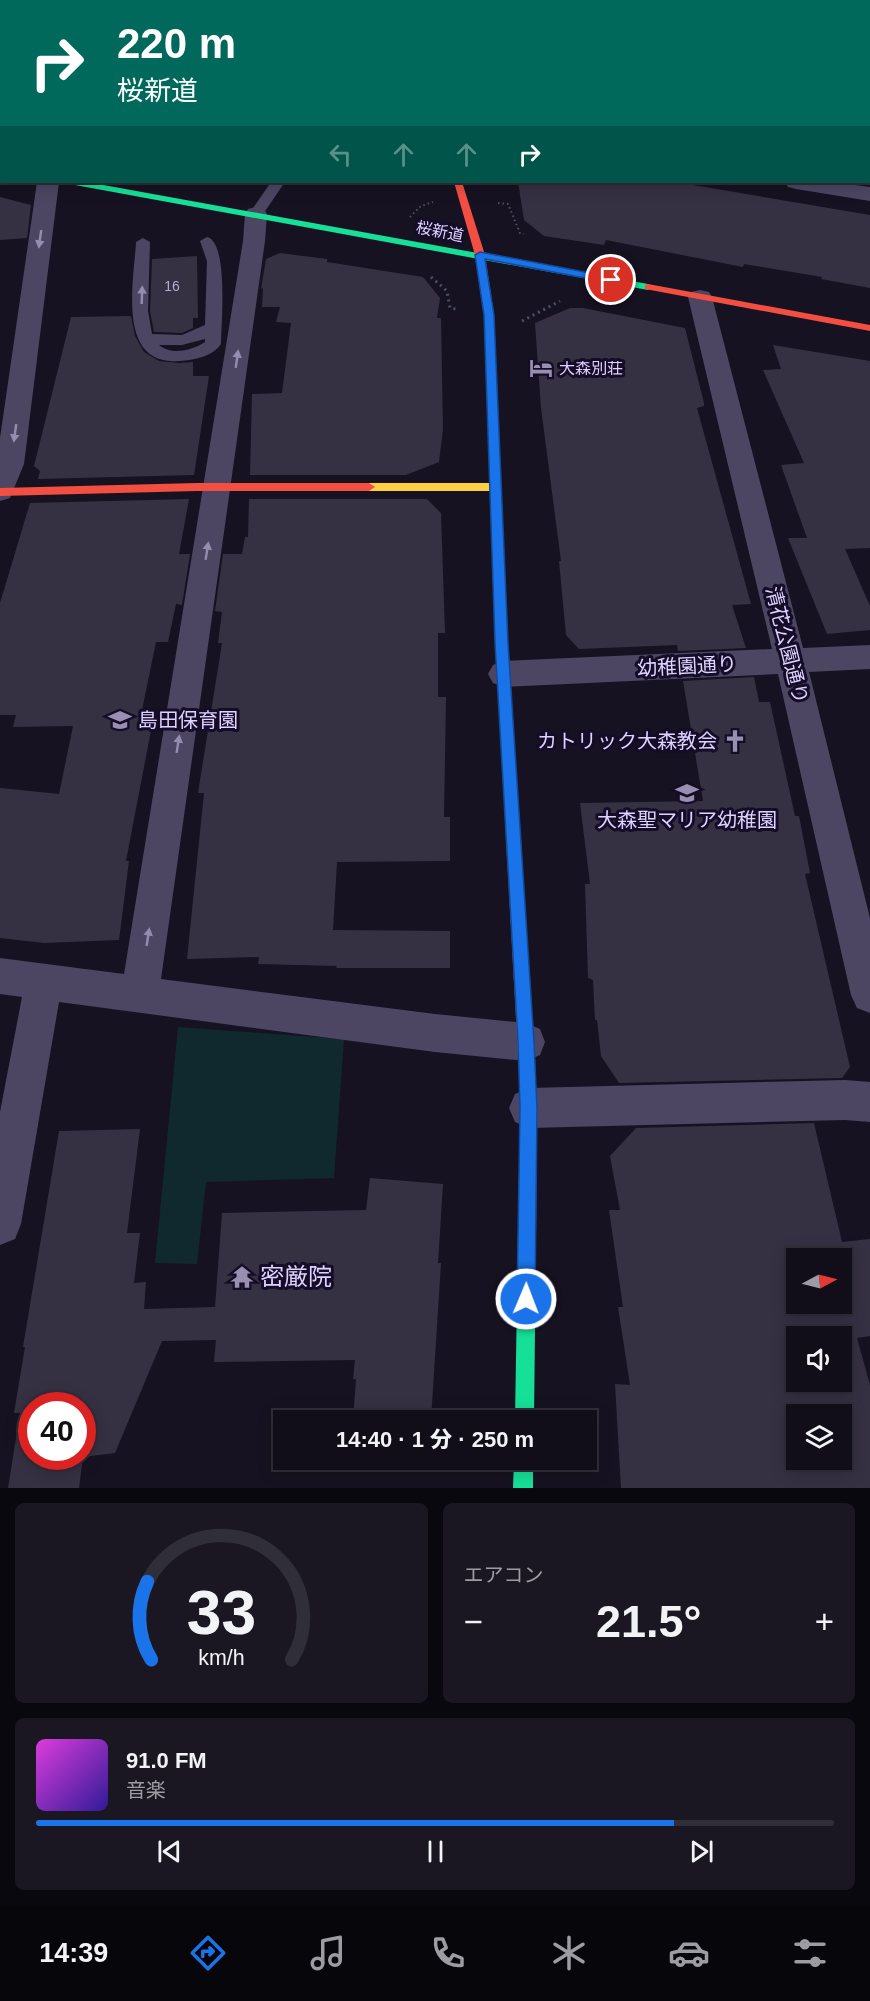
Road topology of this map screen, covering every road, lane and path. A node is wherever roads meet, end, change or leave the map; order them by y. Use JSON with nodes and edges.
{"nodes":[{"id":1,"x":48,"y":183,"type":"edge"},
{"id":2,"x":92,"y":183,"type":"edge"},
{"id":3,"x":277,"y":183,"type":"edge"},
{"id":4,"x":458,"y":183,"type":"edge"},
{"id":5,"x":802,"y":183,"type":"edge"},
{"id":6,"x":108,"y":184,"type":"edge"},
{"id":7,"x":870,"y":194,"type":"edge"},
{"id":8,"x":493,"y":203,"type":"dead end"},
{"id":9,"x":421,"y":206,"type":"dead end"},
{"id":10,"x":256,"y":214,"type":"junction"},
{"id":11,"x":408,"y":219,"type":"dead end"},
{"id":12,"x":530,"y":237,"type":"dead end"},
{"id":13,"x":207,"y":241,"type":"dead end"},
{"id":14,"x":143,"y":242,"type":"dead end"},
{"id":15,"x":480,"y":255,"type":"junction"},
{"id":16,"x":425,"y":273,"type":"dead end"},
{"id":17,"x":569,"y":297,"type":"dead end"},
{"id":18,"x":700,"y":297,"type":"junction"},
{"id":19,"x":450,"y":308,"type":"dead end"},
{"id":20,"x":520,"y":322,"type":"dead end"},
{"id":21,"x":870,"y":328,"type":"edge"},
{"id":22,"x":1,"y":484,"type":"edge"},
{"id":23,"x":218,"y":487,"type":"junction"},
{"id":24,"x":495,"y":487,"type":"junction"},
{"id":25,"x":870,"y":657,"type":"edge"},
{"id":26,"x":791,"y":662,"type":"junction"},
{"id":27,"x":504,"y":674,"type":"junction"},
{"id":28,"x":0,"y":976,"type":"edge"},
{"id":29,"x":44,"y":981,"type":"junction"},
{"id":30,"x":140,"y":995,"type":"junction"},
{"id":31,"x":870,"y":995,"type":"edge"},
{"id":32,"x":526,"y":1042,"type":"junction"},
{"id":33,"x":870,"y":1102,"type":"edge"},
{"id":34,"x":529,"y":1108,"type":"junction"},
{"id":35,"x":0,"y":1224,"type":"edge"},
{"id":36,"x":524,"y":1410,"type":"edge"},
{"id":37,"x":524,"y":1470,"type":"edge"},
{"id":38,"x":523,"y":1488,"type":"edge"}],
"edges":[{"from":1,"to":22,"type":"street","one_way":true},
{"from":2,"to":6,"type":"street","name":"桜新道"},
{"from":3,"to":10,"type":"lane"},
{"from":4,"to":15,"type":"street"},
{"from":5,"to":7,"type":"street"},
{"from":6,"to":10,"type":"street","name":"桜新道"},
{"from":8,"to":12,"type":"path"},
{"from":9,"to":11,"type":"path"},
{"from":10,"to":15,"type":"street","name":"桜新道"},
{"from":23,"to":10,"type":"street","one_way":true},
{"from":13,"to":14,"type":"lane","one_way":true},
{"from":15,"to":18,"type":"street","name":"桜新道"},
{"from":15,"to":24,"type":"street"},
{"from":16,"to":19,"type":"path"},
{"from":17,"to":20,"type":"path"},
{"from":18,"to":21,"type":"street","name":"桜新道"},
{"from":18,"to":26,"type":"street","name":"清花公園通り"},
{"from":22,"to":23,"type":"street"},
{"from":23,"to":24,"type":"street"},
{"from":30,"to":23,"type":"street","one_way":true},
{"from":24,"to":27,"type":"street"},
{"from":25,"to":26,"type":"street","name":"幼稚園通り"},
{"from":26,"to":27,"type":"street","name":"幼稚園通り"},
{"from":26,"to":31,"type":"street","name":"清花公園通り"},
{"from":27,"to":32,"type":"street"},
{"from":28,"to":29,"type":"street"},
{"from":29,"to":30,"type":"street"},
{"from":29,"to":35,"type":"street"},
{"from":30,"to":32,"type":"street"},
{"from":32,"to":34,"type":"street"},
{"from":33,"to":34,"type":"street"},
{"from":34,"to":36,"type":"street"},
{"from":37,"to":38,"type":"street"}]}
